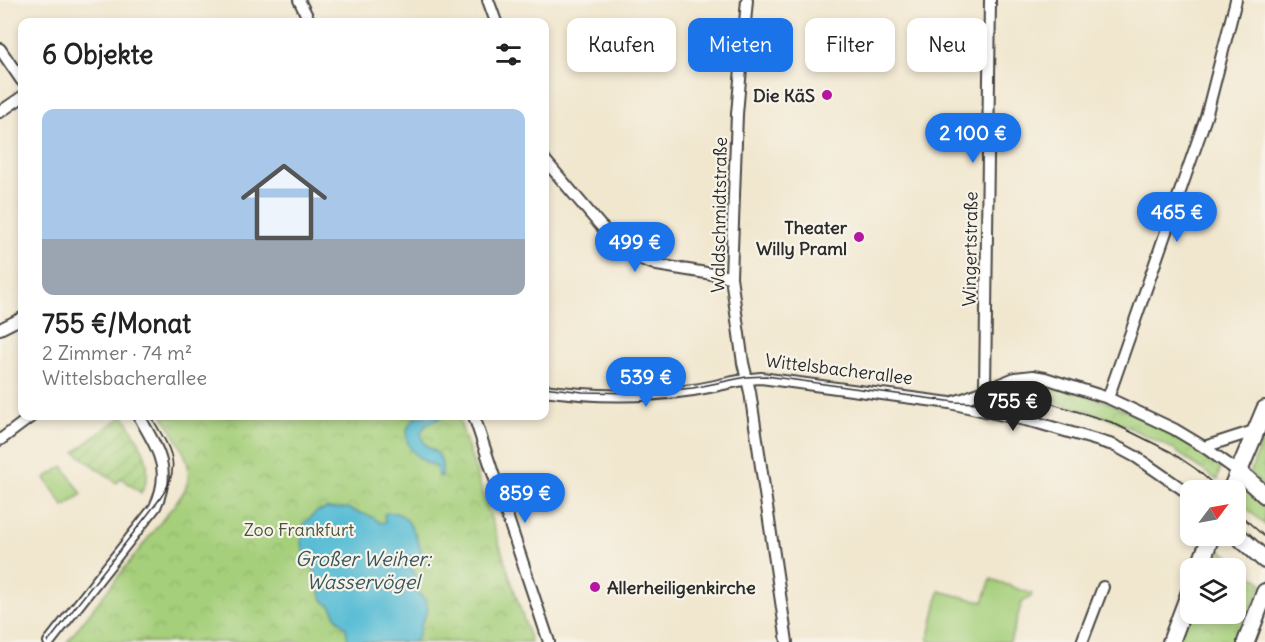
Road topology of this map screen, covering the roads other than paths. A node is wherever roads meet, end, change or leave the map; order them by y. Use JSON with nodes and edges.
{"nodes":[{"id":1,"x":299,"y":0,"type":"edge"},
{"id":2,"x":488,"y":0,"type":"edge"},
{"id":3,"x":747,"y":0,"type":"edge"},
{"id":4,"x":990,"y":0,"type":"edge"},
{"id":5,"x":1236,"y":0,"type":"edge"},
{"id":6,"x":308,"y":18,"type":"edge"},
{"id":7,"x":495,"y":18,"type":"edge"},
{"id":8,"x":0,"y":49,"type":"edge"},
{"id":9,"x":18,"y":75,"type":"edge"},
{"id":10,"x":18,"y":100,"type":"edge"},
{"id":11,"x":0,"y":112,"type":"edge"},
{"id":12,"x":549,"y":165,"type":"edge"},
{"id":13,"x":731,"y":277,"type":"junction"},
{"id":14,"x":18,"y":320,"type":"edge"},
{"id":15,"x":0,"y":329,"type":"edge"},
{"id":16,"x":747,"y":379,"type":"junction"},
{"id":17,"x":985,"y":390,"type":"junction"},
{"id":18,"x":549,"y":391,"type":"edge"},
{"id":19,"x":1108,"y":398,"type":"junction"},
{"id":20,"x":950,"y":403,"type":"junction"},
{"id":21,"x":1265,"y":409,"type":"edge"},
{"id":22,"x":996,"y":412,"type":"junction"},
{"id":23,"x":28,"y":420,"type":"edge"},
{"id":24,"x":141,"y":420,"type":"edge"},
{"id":25,"x":475,"y":420,"type":"edge"},
{"id":26,"x":1257,"y":430,"type":"junction"},
{"id":27,"x":0,"y":440,"type":"edge"},
{"id":28,"x":1204,"y":447,"type":"junction"},
{"id":29,"x":1239,"y":472,"type":"junction"},
{"id":30,"x":1235,"y":480,"type":"edge"},
{"id":31,"x":1180,"y":487,"type":"edge"},
{"id":32,"x":1265,"y":495,"type":"edge"},
{"id":33,"x":1103,"y":587,"type":"dead end"},
{"id":34,"x":1265,"y":592,"type":"edge"},
{"id":35,"x":1180,"y":618,"type":"edge"},
{"id":36,"x":49,"y":642,"type":"edge"},
{"id":37,"x":549,"y":642,"type":"edge"},
{"id":38,"x":787,"y":642,"type":"edge"},
{"id":39,"x":1082,"y":642,"type":"edge"},
{"id":40,"x":1171,"y":642,"type":"edge"},
{"id":41,"x":1246,"y":642,"type":"edge"}],
"edges":[{"from":1,"to":6,"type":"street"},
{"from":2,"to":7,"type":"street"},
{"from":3,"to":13,"type":"street","name":"Waldschmidtstraße"},
{"from":4,"to":17,"type":"street","name":"Wingertstraße"},
{"from":5,"to":19,"type":"street"},
{"from":8,"to":9,"type":"street"},
{"from":10,"to":11,"type":"street"},
{"from":12,"to":13,"type":"street"},
{"from":13,"to":16,"type":"street","name":"Waldschmidtstraße"},
{"from":14,"to":15,"type":"street"},
{"from":16,"to":18,"type":"street","name":"Wittelsbacherallee"},
{"from":16,"to":20,"type":"street","name":"Wittelsbacherallee"},
{"from":16,"to":38,"type":"street","name":"Waldschmidtstraße"},
{"from":17,"to":19,"type":"street","name":"Wittelsbacherallee"},
{"from":17,"to":20,"type":"street","name":"Wittelsbacherallee"},
{"from":17,"to":22,"type":"street"},
{"from":19,"to":28,"type":"street","name":"Wittelsbacherallee"},
{"from":20,"to":22,"type":"street","name":"Wittelsbacherallee"},
{"from":21,"to":26,"type":"main road"},
{"from":22,"to":31,"type":"street","name":"Wittelsbacherallee"},
{"from":23,"to":27,"type":"street"},
{"from":24,"to":36,"type":"street"},
{"from":25,"to":37,"type":"street"},
{"from":26,"to":28,"type":"street"},
{"from":26,"to":29,"type":"main road"},
{"from":28,"to":29,"type":"street","name":"Wittelsbacherallee"},
{"from":29,"to":30,"type":"main road"},
{"from":29,"to":32,"type":"main road","name":"Wittelsbacherallee"},
{"from":33,"to":39,"type":"street"},
{"from":34,"to":41,"type":"main road"},
{"from":35,"to":40,"type":"main road"}]}
